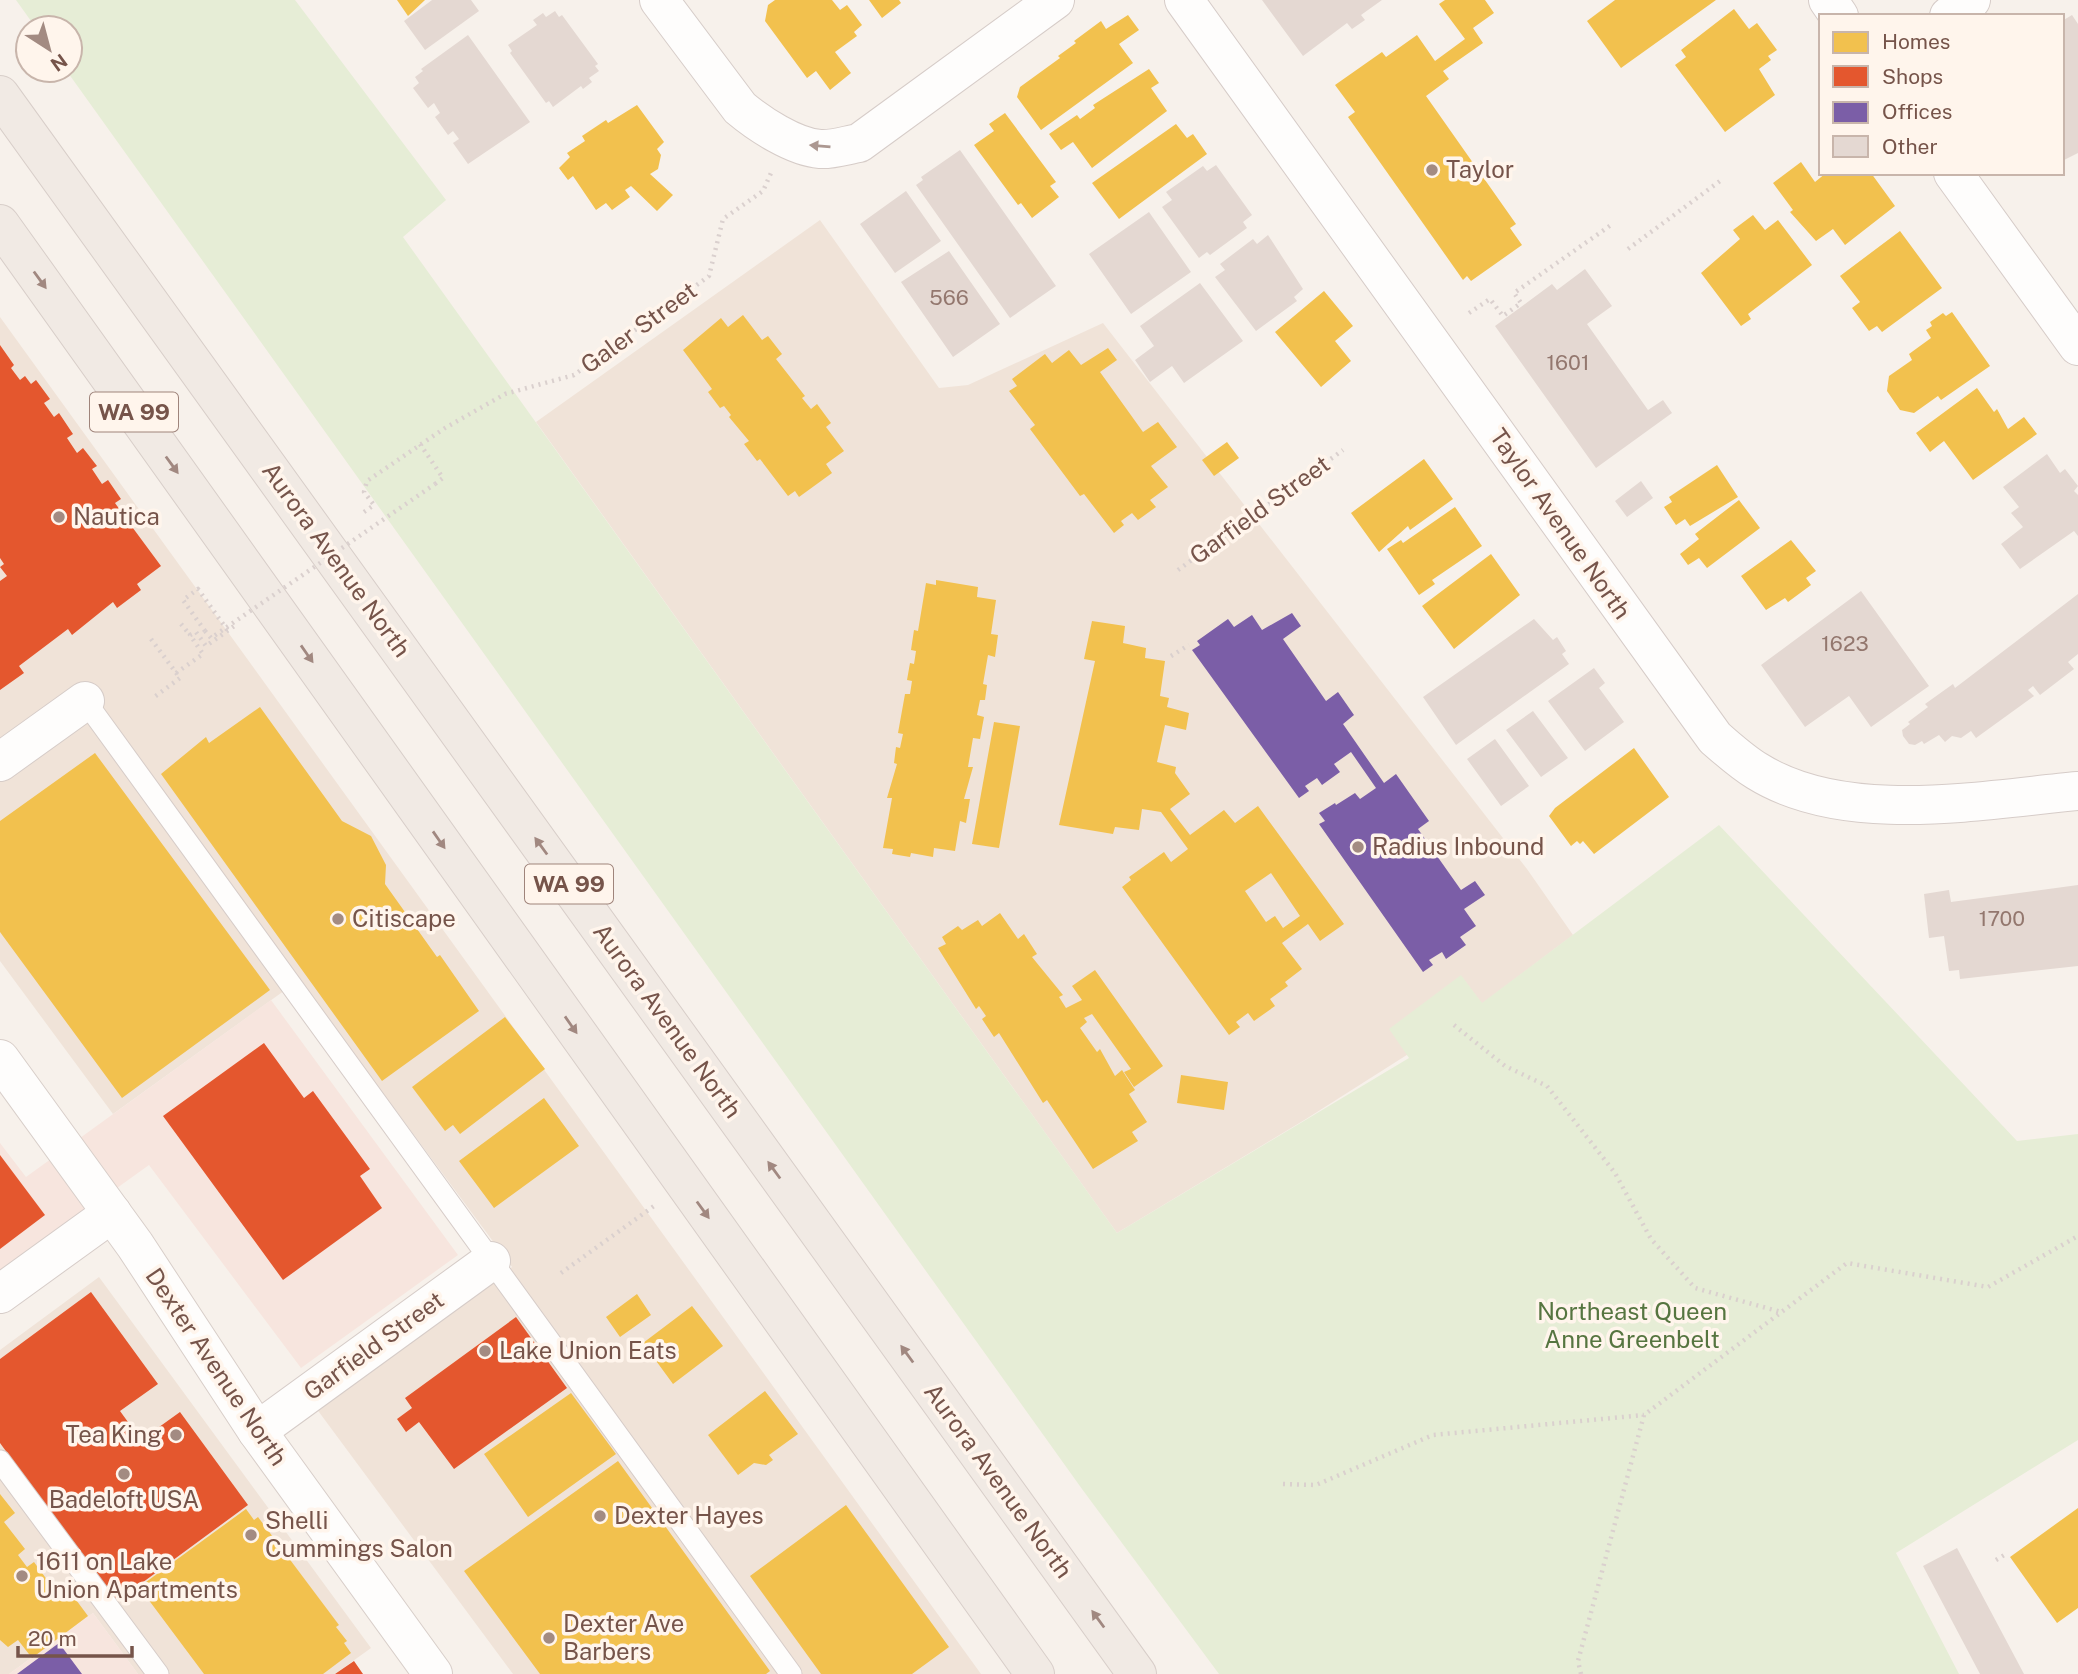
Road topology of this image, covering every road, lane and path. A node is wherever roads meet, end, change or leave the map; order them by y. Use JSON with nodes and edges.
{"nodes":[{"id":1,"x":659,"y":0,"type":"edge"},
{"id":2,"x":1055,"y":0,"type":"edge"},
{"id":3,"x":1184,"y":0,"type":"edge"},
{"id":4,"x":1971,"y":0,"type":"edge"},
{"id":5,"x":1952,"y":14,"type":"edge"},
{"id":6,"x":0,"y":94,"type":"edge"},
{"id":7,"x":777,"y":153,"type":"junction"},
{"id":8,"x":1954,"y":175,"type":"edge"},
{"id":9,"x":1720,"y":181,"type":"dead end"},
{"id":10,"x":0,"y":224,"type":"edge"},
{"id":11,"x":1611,"y":225,"type":"dead end"},
{"id":12,"x":1628,"y":249,"type":"dead end"},
{"id":13,"x":1469,"y":313,"type":"dead end"},
{"id":14,"x":2078,"y":346,"type":"edge"},
{"id":15,"x":420,"y":444,"type":"junction"},
{"id":16,"x":1343,"y":450,"type":"dead end"},
{"id":17,"x":364,"y":512,"type":"dead end"},
{"id":18,"x":1178,"y":570,"type":"dead end"},
{"id":19,"x":240,"y":622,"type":"dead end"},
{"id":20,"x":181,"y":624,"type":"dead end"},
{"id":21,"x":228,"y":631,"type":"junction"},
{"id":22,"x":190,"y":635,"type":"junction"},
{"id":23,"x":151,"y":639,"type":"dead end"},
{"id":24,"x":1189,"y":645,"type":"dead end"},
{"id":25,"x":1171,"y":656,"type":"dead end"},
{"id":26,"x":178,"y":676,"type":"junction"},
{"id":27,"x":153,"y":698,"type":"dead end"},
{"id":28,"x":85,"y":701,"type":"joint"},
{"id":29,"x":0,"y":762,"type":"edge"},
{"id":30,"x":2078,"y":791,"type":"edge"},
{"id":31,"x":1454,"y":1025,"type":"dead end"},
{"id":32,"x":0,"y":1059,"type":"edge"},
{"id":33,"x":656,"y":1205,"type":"dead end"},
{"id":34,"x":112,"y":1213,"type":"junction"},
{"id":35,"x":2078,"y":1236,"type":"edge"},
{"id":36,"x":491,"y":1261,"type":"junction"},
{"id":37,"x":561,"y":1273,"type":"dead end"},
{"id":38,"x":0,"y":1294,"type":"edge"},
{"id":39,"x":1782,"y":1312,"type":"junction"},
{"id":40,"x":1644,"y":1415,"type":"junction"},
{"id":41,"x":257,"y":1431,"type":"junction"},
{"id":42,"x":0,"y":1461,"type":"edge"},
{"id":43,"x":1283,"y":1484,"type":"dead end"},
{"id":44,"x":2006,"y":1554,"type":"dead end"},
{"id":45,"x":1996,"y":1560,"type":"dead end"},
{"id":46,"x":158,"y":1674,"type":"edge"},
{"id":47,"x":433,"y":1674,"type":"edge"},
{"id":48,"x":791,"y":1674,"type":"edge"},
{"id":49,"x":1035,"y":1674,"type":"edge"},
{"id":50,"x":1138,"y":1674,"type":"edge"},
{"id":51,"x":1581,"y":1674,"type":"edge"}],
"edges":[{"from":1,"to":7,"type":"street"},
{"from":2,"to":7,"type":"street","one_way":true},
{"from":3,"to":30,"type":"street","name":"Taylor Avenue North"},
{"from":4,"to":5,"type":"street"},
{"from":50,"to":6,"type":"highway","name":"Aurora Avenue North","number":"WA 99","one_way":true},
{"from":7,"to":15,"type":"path","name":"Galer Street"},
{"from":8,"to":14,"type":"street"},
{"from":9,"to":12,"type":"path"},
{"from":10,"to":49,"type":"highway","number":"WA 99","one_way":true},
{"from":11,"to":13,"type":"path"},
{"from":15,"to":17,"type":"path","name":"Galer Street"},
{"from":15,"to":21,"type":"path","bridge":true},
{"from":16,"to":18,"type":"path","name":"Garfield Street"},
{"from":19,"to":21,"type":"path"},
{"from":20,"to":22,"type":"path"},
{"from":21,"to":22,"type":"path"},
{"from":22,"to":26,"type":"path"},
{"from":23,"to":26,"type":"path"},
{"from":24,"to":25,"type":"path"},
{"from":26,"to":27,"type":"path"},
{"from":28,"to":29,"type":"street"},
{"from":28,"to":36,"type":"lane"},
{"from":31,"to":39,"type":"path"},
{"from":32,"to":34,"type":"street","name":"Dexter Avenue North"},
{"from":33,"to":37,"type":"path"},
{"from":34,"to":38,"type":"street"},
{"from":34,"to":41,"type":"street","name":"Dexter Avenue North"},
{"from":35,"to":39,"type":"path"},
{"from":36,"to":41,"type":"street","name":"Garfield Street"},
{"from":36,"to":48,"type":"lane"},
{"from":39,"to":40,"type":"path"},
{"from":40,"to":43,"type":"path"},
{"from":40,"to":51,"type":"path"},
{"from":41,"to":47,"type":"street","name":"Dexter Avenue North"},
{"from":42,"to":46,"type":"lane"},
{"from":44,"to":45,"type":"path"}]}
